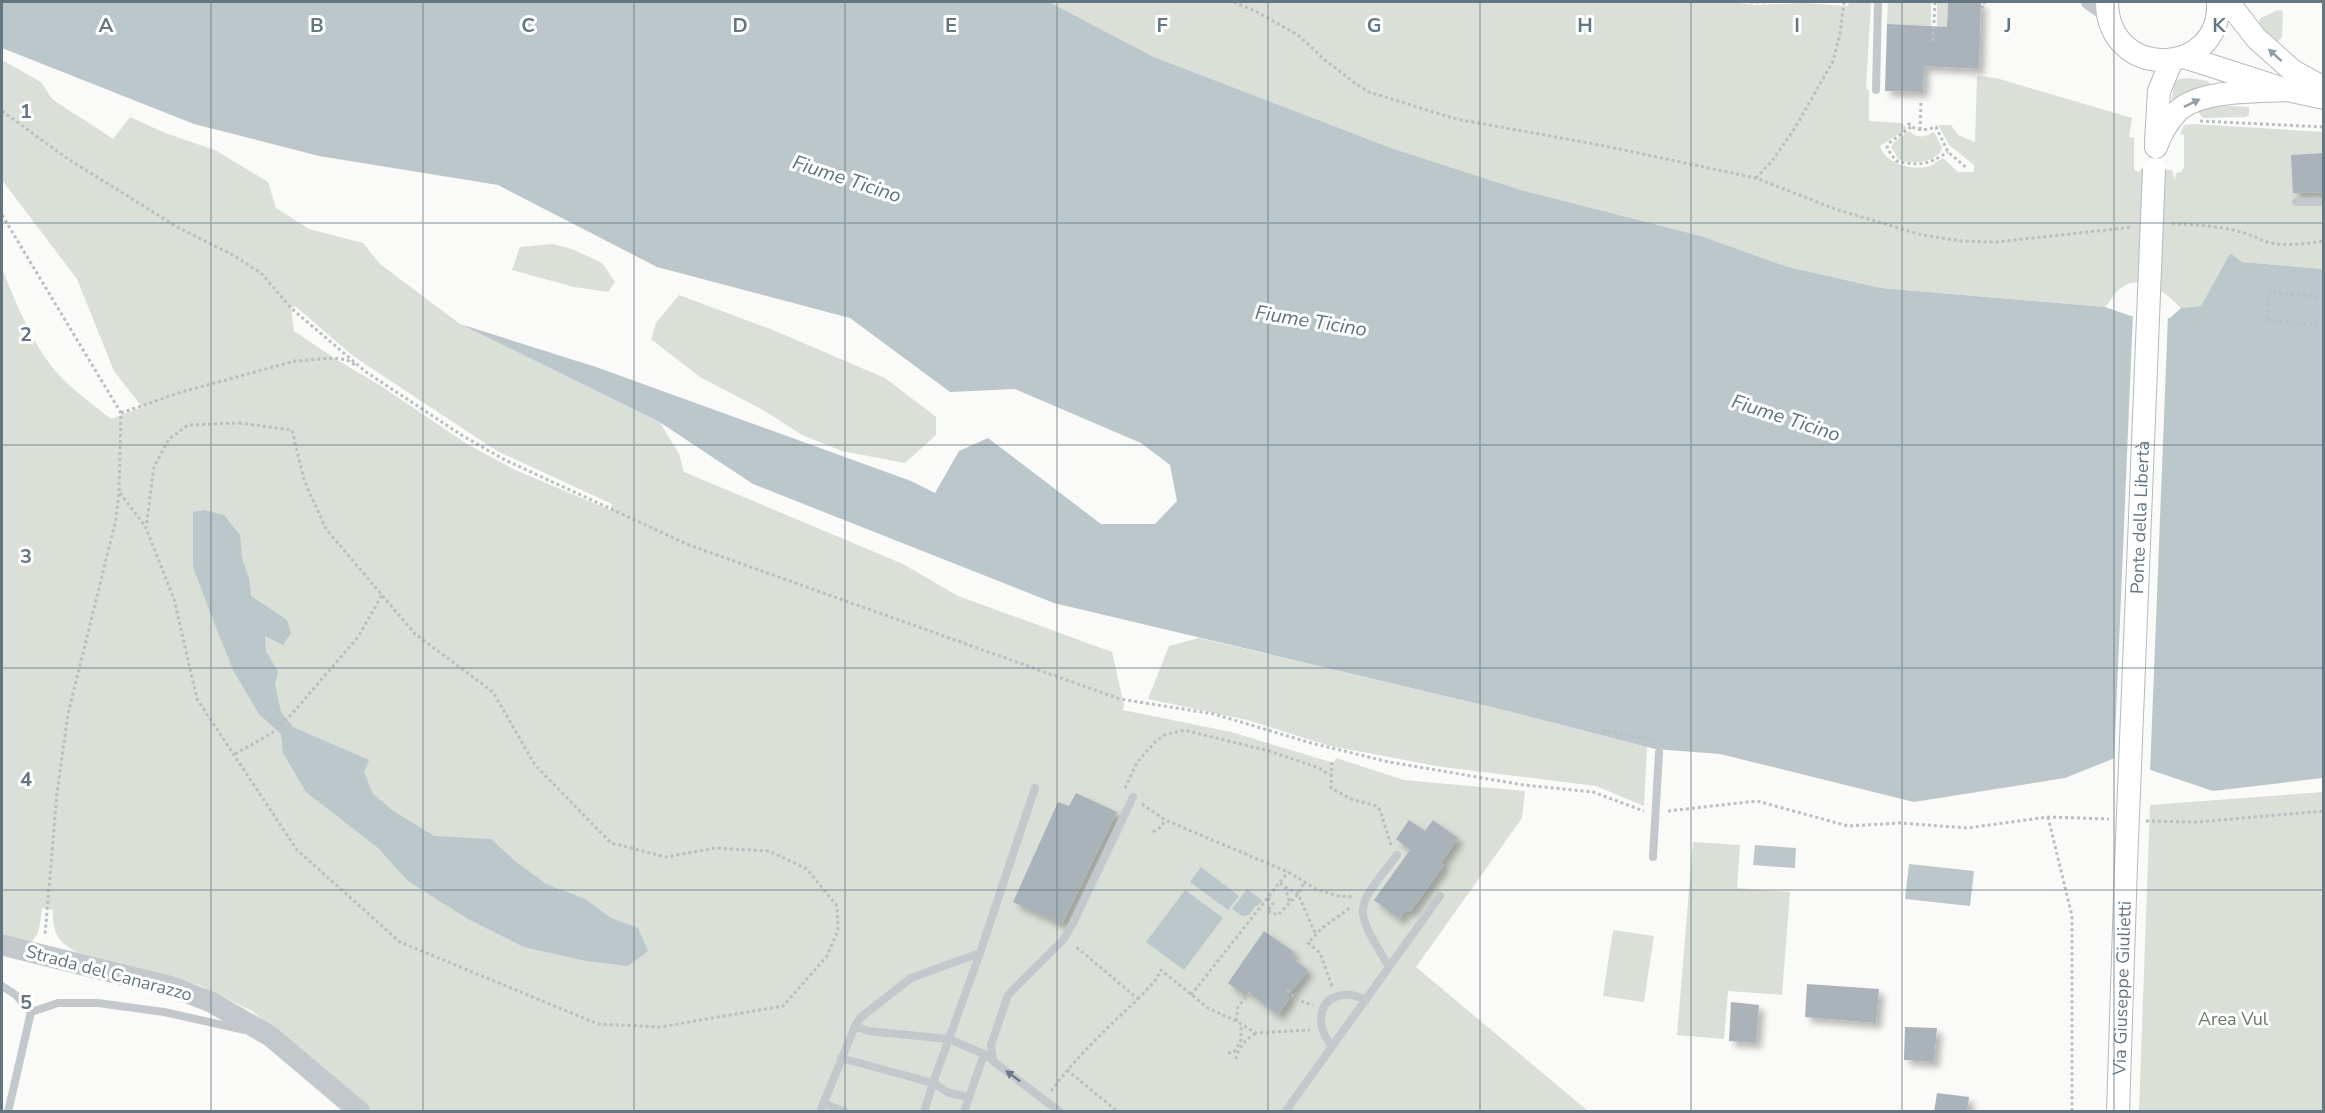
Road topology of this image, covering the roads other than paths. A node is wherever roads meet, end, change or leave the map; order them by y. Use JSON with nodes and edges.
{"nodes":[{"id":1,"x":1878,"y":2,"type":"edge"},
{"id":2,"x":2089,"y":2,"type":"edge"},
{"id":3,"x":2218,"y":2,"type":"edge"},
{"id":4,"x":2228,"y":2,"type":"edge"},
{"id":5,"x":2107,"y":8,"type":"edge"},
{"id":6,"x":2178,"y":58,"type":"junction"},
{"id":7,"x":2147,"y":59,"type":"junction"},
{"id":8,"x":2324,"y":88,"type":"edge"},
{"id":9,"x":1876,"y":90,"type":"dead end"},
{"id":10,"x":2287,"y":90,"type":"junction"},
{"id":11,"x":2159,"y":91,"type":"junction"},
{"id":12,"x":2324,"y":98,"type":"edge"},
{"id":13,"x":2155,"y":158,"type":"junction"},
{"id":14,"x":2296,"y":202,"type":"dead end"},
{"id":15,"x":2324,"y":202,"type":"edge"},
{"id":16,"x":1659,"y":752,"type":"dead end"},
{"id":17,"x":1035,"y":788,"type":"dead end"},
{"id":18,"x":1133,"y":797,"type":"road end"},
{"id":19,"x":1397,"y":855,"type":"road end"},
{"id":20,"x":1653,"y":857,"type":"dead end"},
{"id":21,"x":2126,"y":865,"type":"joint"},
{"id":22,"x":1440,"y":896,"type":"dead end"},
{"id":23,"x":2,"y":945,"type":"edge"},
{"id":24,"x":980,"y":953,"type":"junction"},
{"id":25,"x":1389,"y":967,"type":"junction"},
{"id":26,"x":2,"y":986,"type":"edge"},
{"id":27,"x":1366,"y":999,"type":"junction"},
{"id":28,"x":31,"y":1011,"type":"junction"},
{"id":29,"x":855,"y":1026,"type":"junction"},
{"id":30,"x":270,"y":1036,"type":"junction"},
{"id":31,"x":949,"y":1039,"type":"junction"},
{"id":32,"x":1332,"y":1047,"type":"junction"},
{"id":33,"x":984,"y":1054,"type":"junction"},
{"id":34,"x":841,"y":1058,"type":"junction"},
{"id":35,"x":993,"y":1060,"type":"junction"},
{"id":36,"x":933,"y":1083,"type":"junction"},
{"id":37,"x":969,"y":1097,"type":"junction"},
{"id":38,"x":821,"y":1107,"type":"edge"},
{"id":39,"x":8,"y":1112,"type":"edge"},
{"id":40,"x":360,"y":1112,"type":"edge"},
{"id":41,"x":845,"y":1112,"type":"edge"},
{"id":42,"x":924,"y":1112,"type":"edge"},
{"id":43,"x":964,"y":1112,"type":"edge"},
{"id":44,"x":1060,"y":1112,"type":"edge"},
{"id":45,"x":1285,"y":1112,"type":"edge"},
{"id":46,"x":2118,"y":1112,"type":"edge"}],
"edges":[{"from":1,"to":9,"type":"lane"},
{"from":2,"to":5,"type":"street"},
{"from":3,"to":6,"type":"main road"},
{"from":8,"to":4,"type":"main road","one_way":true},
{"from":5,"to":7,"type":"main road"},
{"from":6,"to":7,"type":"main road"},
{"from":6,"to":10,"type":"main road"},
{"from":6,"to":11,"type":"main road"},
{"from":7,"to":11,"type":"main road"},
{"from":10,"to":12,"type":"main road"},
{"from":13,"to":10,"type":"main road","one_way":true},
{"from":11,"to":13,"type":"main road","name":"Ponte della Libertà"},
{"from":13,"to":21,"type":"main road","name":"Ponte della Libertà","bridge":true},
{"from":14,"to":15,"type":"lane"},
{"from":16,"to":20,"type":"lane"},
{"from":17,"to":24,"type":"lane"},
{"from":18,"to":35,"type":"lane"},
{"from":19,"to":25,"type":"lane"},
{"from":21,"to":46,"type":"main road","name":"Via Giuseppe Giulietti"},
{"from":22,"to":25,"type":"lane"},
{"from":23,"to":30,"type":"street","name":"Strada del Canarazzo"},
{"from":24,"to":29,"type":"lane"},
{"from":24,"to":31,"type":"lane"},
{"from":25,"to":27,"type":"lane"},
{"from":26,"to":28,"type":"lane"},
{"from":27,"to":32,"type":"lane"},
{"from":27,"to":32,"type":"lane"},
{"from":28,"to":30,"type":"lane"},
{"from":28,"to":39,"type":"lane"},
{"from":29,"to":31,"type":"lane"},
{"from":29,"to":34,"type":"lane"},
{"from":30,"to":40,"type":"street","name":"Strada del Canarazzo"},
{"from":31,"to":33,"type":"lane"},
{"from":31,"to":36,"type":"lane"},
{"from":32,"to":45,"type":"lane"},
{"from":33,"to":35,"type":"lane"},
{"from":33,"to":37,"type":"lane"},
{"from":34,"to":36,"type":"lane"},
{"from":34,"to":38,"type":"lane"},
{"from":44,"to":35,"type":"lane","one_way":true},
{"from":36,"to":37,"type":"lane"},
{"from":36,"to":42,"type":"lane"},
{"from":37,"to":43,"type":"lane"},
{"from":38,"to":41,"type":"lane"}]}
